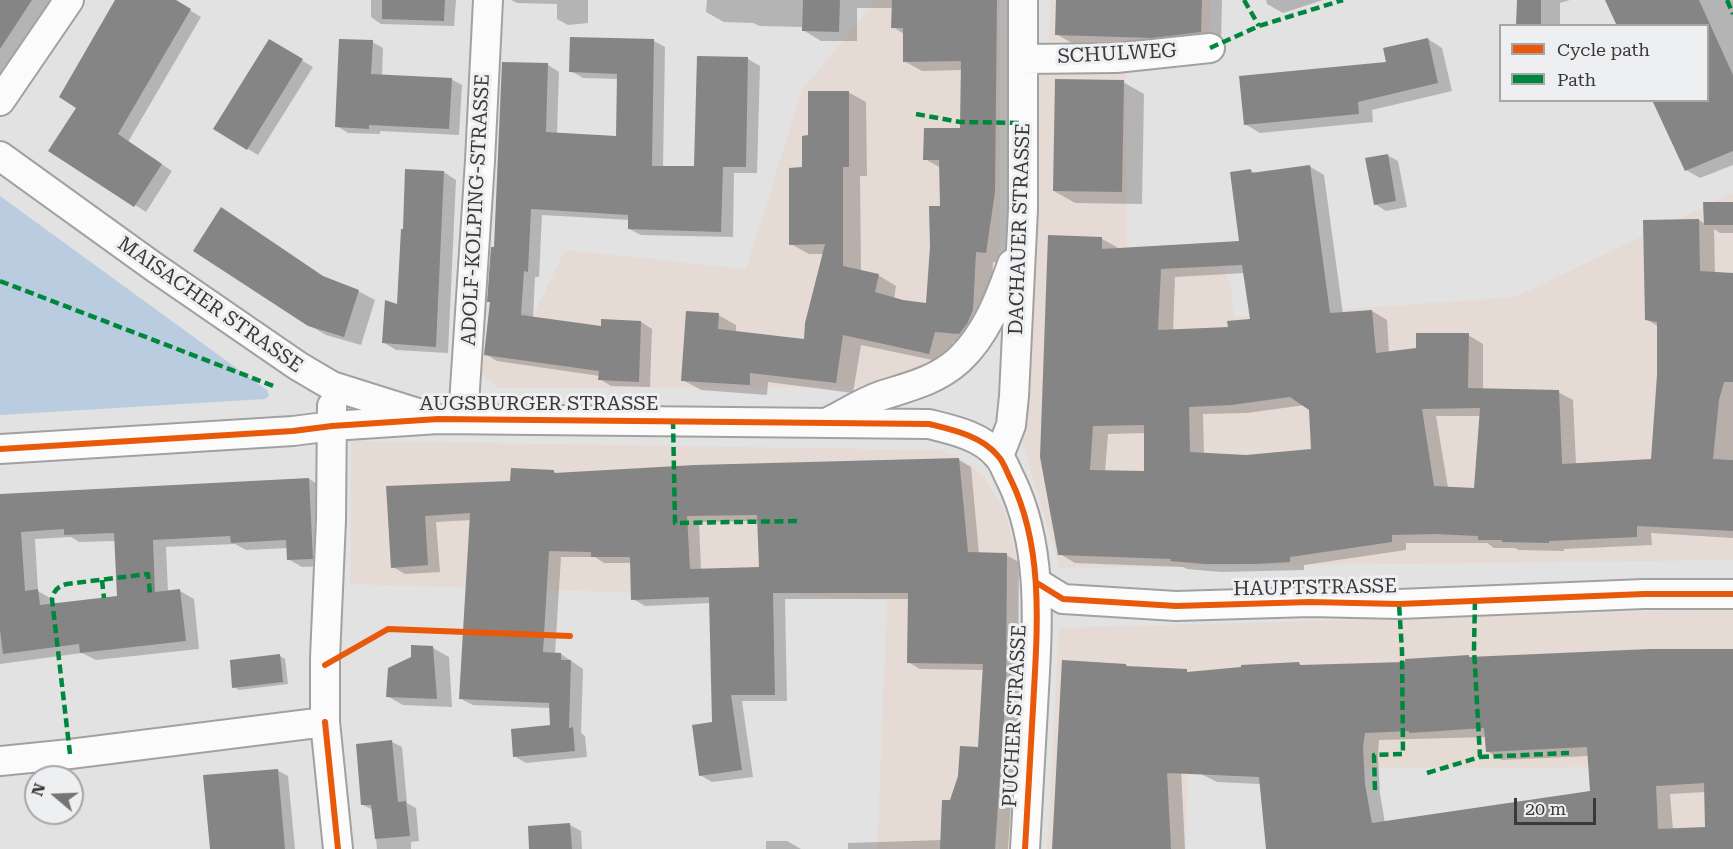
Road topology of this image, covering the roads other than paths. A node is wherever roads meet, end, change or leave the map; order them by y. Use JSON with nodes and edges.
{"nodes":[{"id":1,"x":69,"y":0,"type":"edge"},
{"id":2,"x":488,"y":0,"type":"edge"},
{"id":3,"x":1023,"y":0,"type":"edge"},
{"id":4,"x":1210,"y":48,"type":"dead end"},
{"id":5,"x":1023,"y":59,"type":"junction"},
{"id":6,"x":0,"y":101,"type":"edge"},
{"id":7,"x":0,"y":156,"type":"edge"},
{"id":8,"x":1021,"y":237,"type":"junction"},
{"id":9,"x":332,"y":386,"type":"junction"},
{"id":10,"x":451,"y":419,"type":"junction"},
{"id":11,"x":825,"y":423,"type":"junction"},
{"id":12,"x":332,"y":426,"type":"junction"},
{"id":13,"x":0,"y":449,"type":"edge"},
{"id":14,"x":999,"y":456,"type":"junction"},
{"id":15,"x":1036,"y":584,"type":"junction"},
{"id":16,"x":1733,"y":594,"type":"edge"},
{"id":17,"x":325,"y":722,"type":"junction"},
{"id":18,"x":0,"y":761,"type":"edge"},
{"id":19,"x":338,"y":849,"type":"edge"},
{"id":20,"x":1025,"y":849,"type":"edge"}],
"edges":[{"from":1,"to":6,"type":"street"},
{"from":2,"to":10,"type":"street","name":"ADOLF-KOLPING-STRASSE"},
{"from":3,"to":5,"type":"street","name":"DACHAUER STRASSE"},
{"from":4,"to":5,"type":"street","name":"SCHULWEG"},
{"from":5,"to":8,"type":"street","name":"DACHAUER STRASSE"},
{"from":7,"to":9,"type":"street","name":"MAISACHER STRASSE"},
{"from":8,"to":11,"type":"street","name":"AUGSBURGER STRASSE"},
{"from":8,"to":14,"type":"street","name":"DACHAUER STRASSE"},
{"from":9,"to":10,"type":"street","name":"MAISACHER STRASSE"},
{"from":9,"to":12,"type":"street"},
{"from":10,"to":11,"type":"street","name":"AUGSBURGER STRASSE"},
{"from":10,"to":12,"type":"street","name":"AUGSBURGER STRASSE"},
{"from":11,"to":14,"type":"street","name":"AUGSBURGER STRASSE"},
{"from":12,"to":13,"type":"street","name":"AUGSBURGER STRASSE"},
{"from":12,"to":17,"type":"street"},
{"from":14,"to":15,"type":"street"},
{"from":15,"to":16,"type":"street","name":"HAUPTSTRASSE"},
{"from":15,"to":20,"type":"street","name":"PUCHER STRASSE"},
{"from":17,"to":18,"type":"street"},
{"from":17,"to":19,"type":"street"}]}
